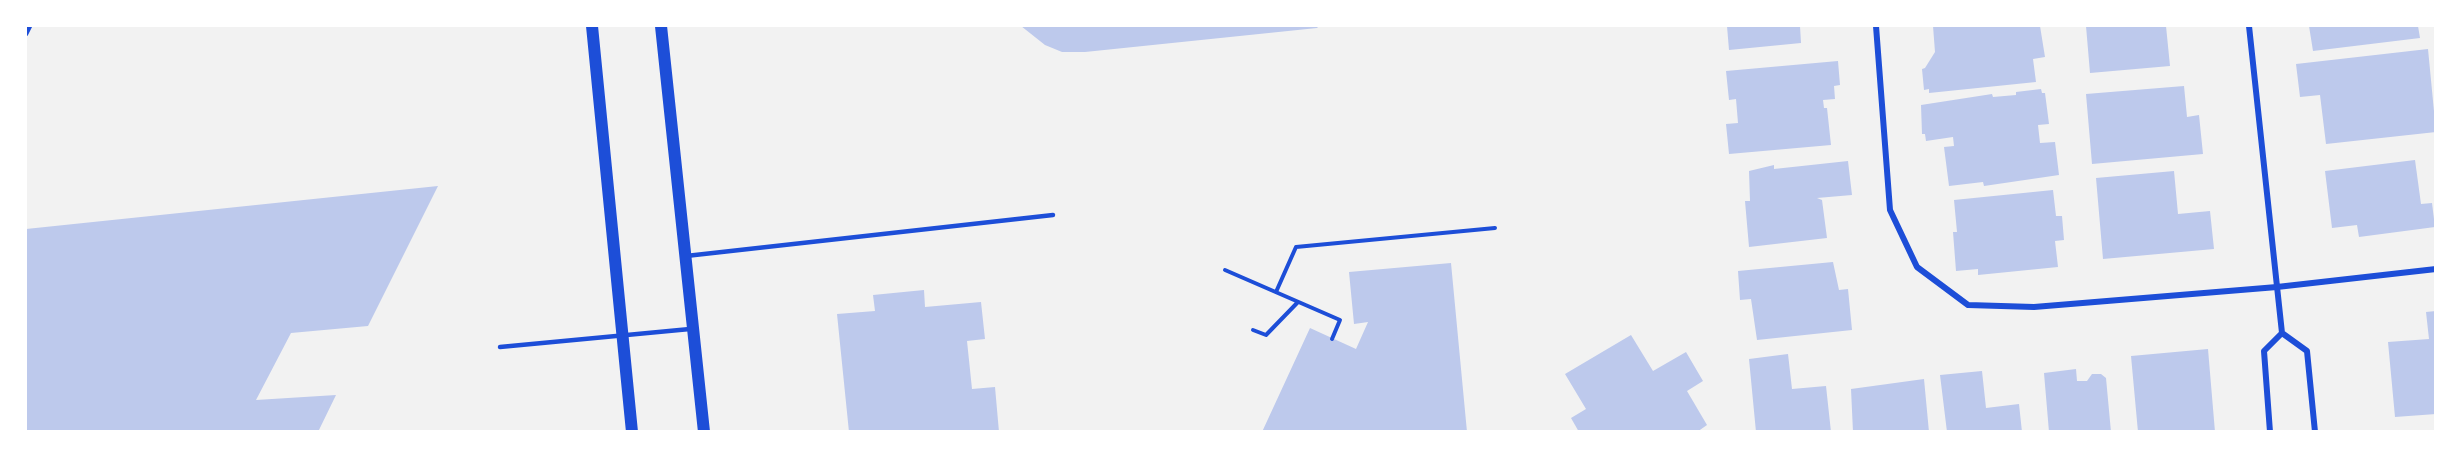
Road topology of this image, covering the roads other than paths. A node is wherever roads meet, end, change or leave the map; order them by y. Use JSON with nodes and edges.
{"nodes":[{"id":1,"x":30,"y":26,"type":"edge"},
{"id":2,"x":592,"y":26,"type":"edge"},
{"id":3,"x":661,"y":26,"type":"edge"},
{"id":4,"x":1876,"y":26,"type":"edge"},
{"id":5,"x":2249,"y":26,"type":"edge"},
{"id":6,"x":26,"y":34,"type":"edge"},
{"id":7,"x":1053,"y":215,"type":"dead end"},
{"id":8,"x":685,"y":256,"type":"junction"},
{"id":9,"x":2436,"y":268,"type":"edge"},
{"id":10,"x":2277,"y":287,"type":"junction"},
{"id":11,"x":693,"y":329,"type":"junction"},
{"id":12,"x":2282,"y":333,"type":"junction"},
{"id":13,"x":623,"y":334,"type":"junction"},
{"id":14,"x":500,"y":347,"type":"dead end"},
{"id":15,"x":633,"y":432,"type":"edge"},
{"id":16,"x":704,"y":432,"type":"edge"},
{"id":17,"x":2270,"y":432,"type":"edge"},
{"id":18,"x":2315,"y":432,"type":"edge"}],
"edges":[{"from":1,"to":6,"type":"lane"},
{"from":2,"to":13,"type":"main road"},
{"from":3,"to":8,"type":"main road"},
{"from":4,"to":10,"type":"street"},
{"from":5,"to":10,"type":"street"},
{"from":7,"to":8,"type":"lane"},
{"from":8,"to":11,"type":"main road"},
{"from":9,"to":10,"type":"street"},
{"from":10,"to":12,"type":"street"},
{"from":11,"to":13,"type":"lane"},
{"from":11,"to":16,"type":"main road"},
{"from":12,"to":17,"type":"street"},
{"from":12,"to":18,"type":"street"},
{"from":13,"to":14,"type":"lane"},
{"from":13,"to":15,"type":"main road"}]}
